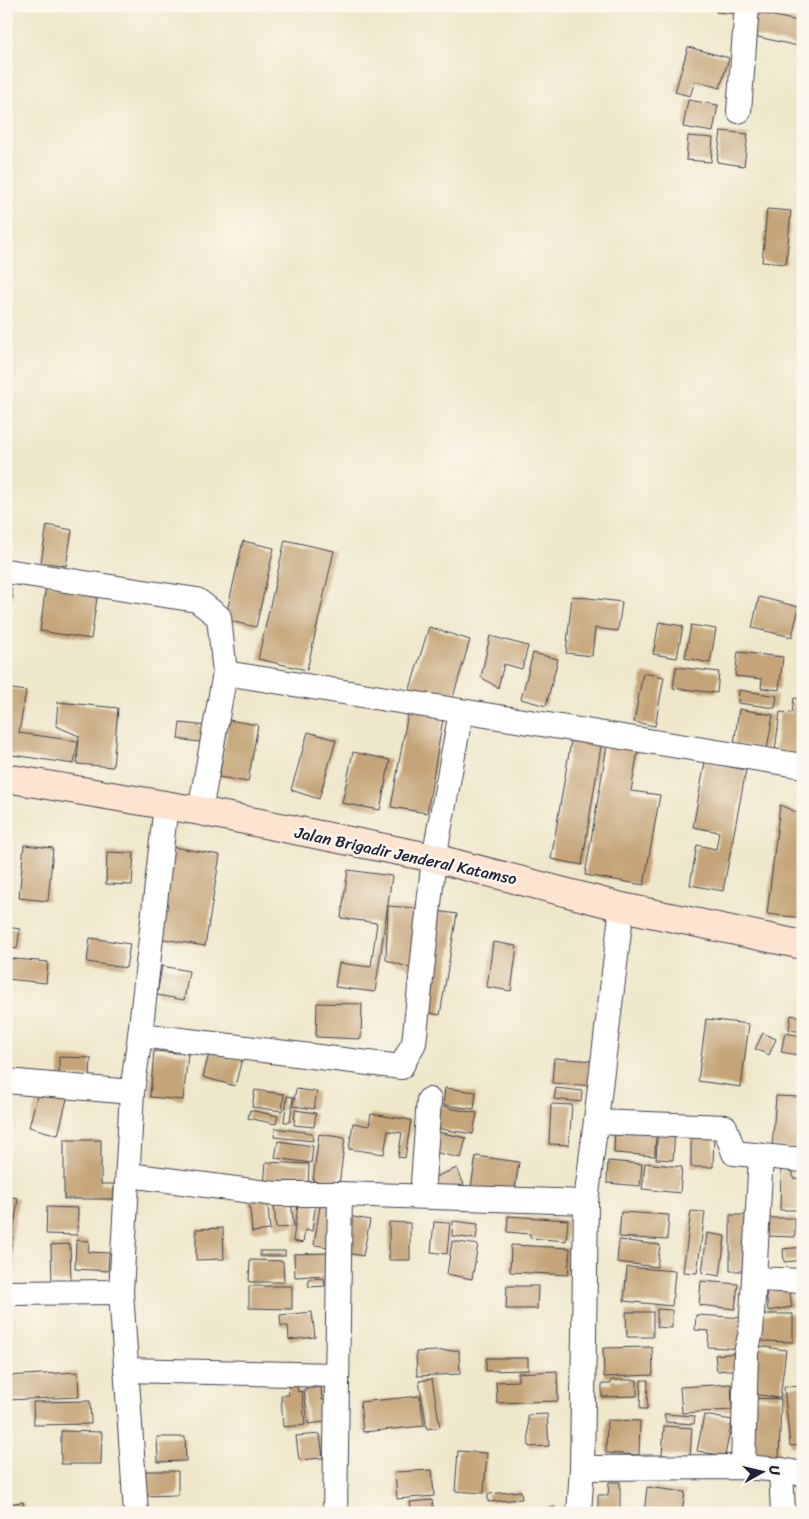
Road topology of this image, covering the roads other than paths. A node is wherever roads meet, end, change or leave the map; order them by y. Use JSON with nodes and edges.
{"nodes":[{"id":1,"x":747,"y":6,"type":"edge"},
{"id":2,"x":739,"y":111,"type":"dead end"},
{"id":3,"x":6,"y":570,"type":"edge"},
{"id":4,"x":225,"y":673,"type":"junction"},
{"id":5,"x":460,"y":712,"type":"junction"},
{"id":6,"x":803,"y":766,"type":"edge"},
{"id":7,"x":6,"y":778,"type":"edge"},
{"id":8,"x":166,"y":805,"type":"junction"},
{"id":9,"x":200,"y":812,"type":"junction"},
{"id":10,"x":434,"y":858,"type":"junction"},
{"id":11,"x":622,"y":907,"type":"junction"},
{"id":12,"x":803,"y":945,"type":"edge"},
{"id":13,"x":140,"y":1035,"type":"junction"},
{"id":14,"x":6,"y":1081,"type":"edge"},
{"id":15,"x":132,"y":1092,"type":"junction"},
{"id":16,"x":429,"y":1100,"type":"dead end"},
{"id":17,"x":596,"y":1122,"type":"junction"},
{"id":18,"x":761,"y":1156,"type":"junction"},
{"id":19,"x":803,"y":1160,"type":"edge"},
{"id":20,"x":128,"y":1175,"type":"junction"},
{"id":21,"x":340,"y":1194,"type":"junction"},
{"id":22,"x":422,"y":1196,"type":"junction"},
{"id":23,"x":586,"y":1202,"type":"junction"},
{"id":24,"x":755,"y":1278,"type":"junction"},
{"id":25,"x":803,"y":1281,"type":"edge"},
{"id":26,"x":121,"y":1292,"type":"junction"},
{"id":27,"x":6,"y":1293,"type":"edge"},
{"id":28,"x":126,"y":1370,"type":"junction"},
{"id":29,"x":336,"y":1375,"type":"junction"},
{"id":30,"x":743,"y":1467,"type":"junction"},
{"id":31,"x":582,"y":1468,"type":"junction"},
{"id":32,"x":792,"y":1472,"type":"edge"},
{"id":33,"x":136,"y":1513,"type":"edge"},
{"id":34,"x":335,"y":1513,"type":"edge"},
{"id":35,"x":579,"y":1513,"type":"edge"},
{"id":36,"x":783,"y":1513,"type":"edge"}],
"edges":[{"from":1,"to":2,"type":"street"},
{"from":3,"to":4,"type":"street"},
{"from":4,"to":5,"type":"street"},
{"from":4,"to":9,"type":"street"},
{"from":5,"to":6,"type":"street"},
{"from":5,"to":10,"type":"street"},
{"from":7,"to":8,"type":"main road","name":"Jalan Brigadir Jenderal Katamso"},
{"from":8,"to":9,"type":"main road","name":"Jalan Brigadir Jenderal Katamso"},
{"from":8,"to":13,"type":"street"},
{"from":9,"to":10,"type":"main road","name":"Jalan Brigadir Jenderal Katamso"},
{"from":10,"to":11,"type":"main road","name":"Jalan Brigadir Jenderal Katamso"},
{"from":10,"to":13,"type":"street"},
{"from":11,"to":12,"type":"main road","name":"Jalan Brigadir Jenderal Katamso"},
{"from":11,"to":17,"type":"street"},
{"from":13,"to":15,"type":"street"},
{"from":14,"to":15,"type":"street"},
{"from":15,"to":20,"type":"street"},
{"from":16,"to":22,"type":"street"},
{"from":17,"to":18,"type":"street"},
{"from":17,"to":23,"type":"street"},
{"from":18,"to":19,"type":"street"},
{"from":18,"to":24,"type":"street"},
{"from":20,"to":21,"type":"street"},
{"from":20,"to":26,"type":"street"},
{"from":21,"to":22,"type":"street"},
{"from":21,"to":29,"type":"street"},
{"from":22,"to":23,"type":"street"},
{"from":23,"to":31,"type":"street"},
{"from":24,"to":25,"type":"street"},
{"from":24,"to":30,"type":"street"},
{"from":26,"to":27,"type":"street"},
{"from":26,"to":28,"type":"street"},
{"from":28,"to":29,"type":"street"},
{"from":28,"to":33,"type":"street"},
{"from":29,"to":34,"type":"street"},
{"from":30,"to":31,"type":"street"},
{"from":30,"to":32,"type":"street"},
{"from":31,"to":35,"type":"street"},
{"from":32,"to":36,"type":"street"}]}
